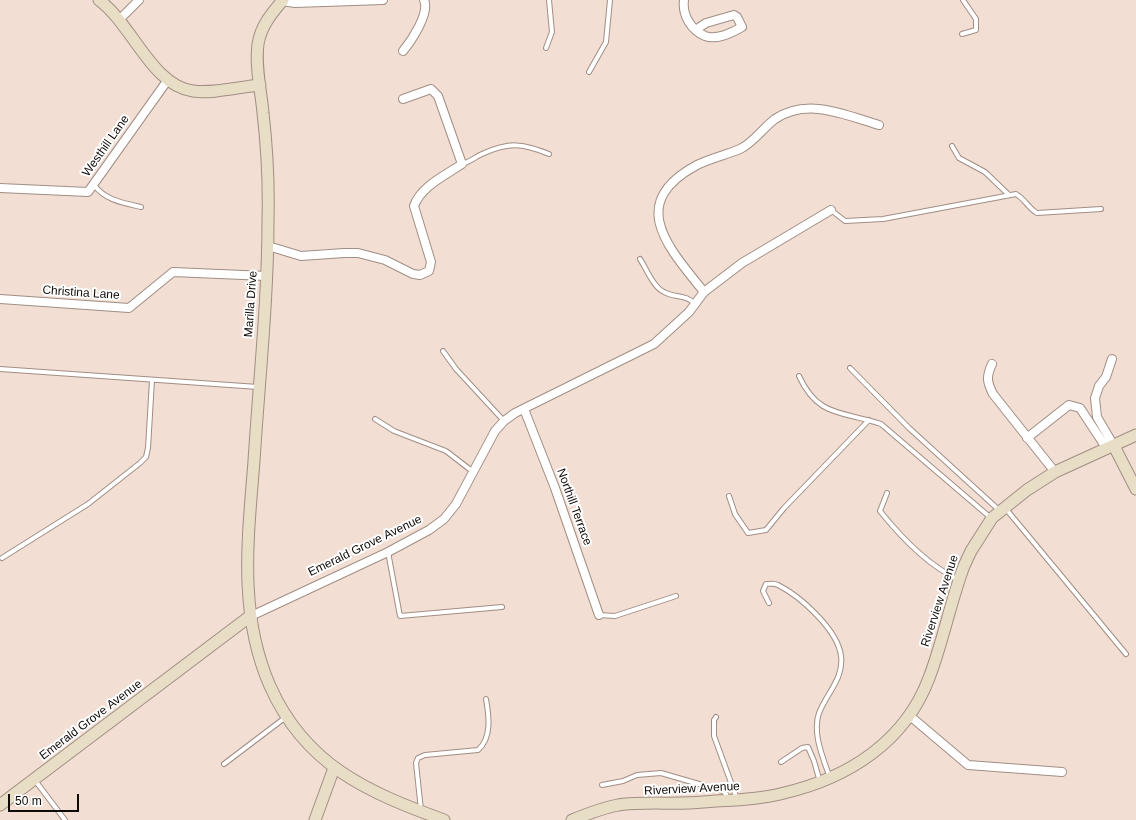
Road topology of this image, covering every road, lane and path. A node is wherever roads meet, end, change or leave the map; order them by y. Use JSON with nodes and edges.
{"nodes":[{"id":1,"x":99,"y":0,"type":"edge"},
{"id":2,"x":139,"y":0,"type":"edge"},
{"id":3,"x":282,"y":0,"type":"edge"},
{"id":4,"x":383,"y":0,"type":"edge"},
{"id":5,"x":424,"y":0,"type":"edge"},
{"id":6,"x":549,"y":0,"type":"edge"},
{"id":7,"x":610,"y":0,"type":"edge"},
{"id":8,"x":684,"y":0,"type":"edge"},
{"id":9,"x":963,"y":0,"type":"edge"},
{"id":10,"x":120,"y":19,"type":"junction"},
{"id":11,"x":697,"y":29,"type":"junction"},
{"id":12,"x":962,"y":34,"type":"dead end"},
{"id":13,"x":546,"y":48,"type":"dead end"},
{"id":14,"x":403,"y":51,"type":"dead end"},
{"id":15,"x":589,"y":72,"type":"dead end"},
{"id":16,"x":168,"y":81,"type":"junction"},
{"id":17,"x":260,"y":85,"type":"junction"},
{"id":18,"x":403,"y":99,"type":"dead end"},
{"id":19,"x":879,"y":125,"type":"dead end"},
{"id":20,"x":952,"y":146,"type":"dead end"},
{"id":21,"x":549,"y":154,"type":"dead end"},
{"id":22,"x":462,"y":164,"type":"junction"},
{"id":23,"x":94,"y":185,"type":"junction"},
{"id":24,"x":0,"y":188,"type":"edge"},
{"id":25,"x":1009,"y":195,"type":"junction"},
{"id":26,"x":141,"y":207,"type":"dead end"},
{"id":27,"x":1101,"y":209,"type":"dead end"},
{"id":28,"x":831,"y":210,"type":"joint"},
{"id":29,"x":268,"y":246,"type":"junction"},
{"id":30,"x":640,"y":259,"type":"dead end"},
{"id":31,"x":266,"y":276,"type":"junction"},
{"id":32,"x":704,"y":292,"type":"junction"},
{"id":33,"x":0,"y":299,"type":"edge"},
{"id":34,"x":695,"y":305,"type":"junction"},
{"id":35,"x":443,"y":352,"type":"dead end"},
{"id":36,"x":1112,"y":359,"type":"dead end"},
{"id":37,"x":992,"y":364,"type":"dead end"},
{"id":38,"x":850,"y":368,"type":"dead end"},
{"id":39,"x":0,"y":369,"type":"edge"},
{"id":40,"x":799,"y":376,"type":"dead end"},
{"id":41,"x":152,"y":380,"type":"junction"},
{"id":42,"x":259,"y":387,"type":"junction"},
{"id":43,"x":524,"y":409,"type":"junction"},
{"id":44,"x":375,"y":418,"type":"dead end"},
{"id":45,"x":869,"y":420,"type":"junction"},
{"id":46,"x":504,"y":421,"type":"junction"},
{"id":47,"x":1136,"y":435,"type":"edge"},
{"id":48,"x":1027,"y":438,"type":"junction"},
{"id":49,"x":1110,"y":447,"type":"junction"},
{"id":50,"x":472,"y":471,"type":"junction"},
{"id":51,"x":1055,"y":472,"type":"junction"},
{"id":52,"x":1136,"y":489,"type":"edge"},
{"id":53,"x":887,"y":492,"type":"dead end"},
{"id":54,"x":729,"y":496,"type":"dead end"},
{"id":55,"x":998,"y":512,"type":"junction"},
{"id":56,"x":388,"y":552,"type":"junction"},
{"id":57,"x":2,"y":558,"type":"dead end"},
{"id":58,"x":959,"y":580,"type":"junction"},
{"id":59,"x":676,"y":596,"type":"dead end"},
{"id":60,"x":769,"y":603,"type":"dead end"},
{"id":61,"x":502,"y":607,"type":"dead end"},
{"id":62,"x":599,"y":615,"type":"joint"},
{"id":63,"x":249,"y":617,"type":"junction"},
{"id":64,"x":1126,"y":654,"type":"dead end"},
{"id":65,"x":486,"y":700,"type":"dead end"},
{"id":66,"x":286,"y":716,"type":"junction"},
{"id":67,"x":910,"y":716,"type":"junction"},
{"id":68,"x":716,"y":717,"type":"dead end"},
{"id":69,"x":781,"y":762,"type":"dead end"},
{"id":70,"x":224,"y":764,"type":"dead end"},
{"id":71,"x":334,"y":768,"type":"junction"},
{"id":72,"x":1062,"y":772,"type":"dead end"},
{"id":73,"x":34,"y":779,"type":"junction"},
{"id":74,"x":825,"y":780,"type":"junction"},
{"id":75,"x":602,"y":785,"type":"dead end"},
{"id":76,"x":732,"y":800,"type":"junction"},
{"id":77,"x":0,"y":804,"type":"edge"},
{"id":78,"x":421,"y":811,"type":"junction"},
{"id":79,"x":65,"y":820,"type":"edge"},
{"id":80,"x":315,"y":820,"type":"edge"},
{"id":81,"x":443,"y":820,"type":"edge"},
{"id":82,"x":572,"y":820,"type":"edge"}],
"edges":[{"from":1,"to":10,"type":"street"},
{"from":2,"to":10,"type":"street"},
{"from":3,"to":4,"type":"street"},
{"from":3,"to":17,"type":"street","name":"Marilla Drive"},
{"from":5,"to":14,"type":"street"},
{"from":6,"to":13,"type":"lane"},
{"from":7,"to":15,"type":"lane"},
{"from":8,"to":11,"type":"street"},
{"from":9,"to":12,"type":"lane"},
{"from":10,"to":16,"type":"street"},
{"from":11,"to":11,"type":"street"},
{"from":16,"to":17,"type":"street"},
{"from":16,"to":23,"type":"street","name":"Westhill Lane"},
{"from":17,"to":29,"type":"street","name":"Marilla Drive"},
{"from":18,"to":22,"type":"street"},
{"from":19,"to":32,"type":"street"},
{"from":20,"to":25,"type":"lane"},
{"from":21,"to":22,"type":"lane"},
{"from":22,"to":29,"type":"street"},
{"from":23,"to":24,"type":"street","name":"Westhill Lane"},
{"from":23,"to":26,"type":"lane"},
{"from":25,"to":27,"type":"lane"},
{"from":25,"to":28,"type":"lane"},
{"from":28,"to":32,"type":"street","name":"Emerald Grove Avenue"},
{"from":29,"to":31,"type":"street","name":"Marilla Drive"},
{"from":30,"to":34,"type":"lane"},
{"from":31,"to":33,"type":"street","name":"Christina Lane"},
{"from":31,"to":42,"type":"street","name":"Marilla Drive"},
{"from":32,"to":34,"type":"street","name":"Emerald Grove Avenue"},
{"from":34,"to":43,"type":"street","name":"Emerald Grove Avenue"},
{"from":35,"to":46,"type":"lane"},
{"from":36,"to":49,"type":"street"},
{"from":37,"to":48,"type":"street"},
{"from":38,"to":55,"type":"lane"},
{"from":39,"to":41,"type":"lane"},
{"from":40,"to":45,"type":"lane"},
{"from":41,"to":42,"type":"lane"},
{"from":41,"to":57,"type":"lane"},
{"from":42,"to":63,"type":"street","name":"Marilla Drive"},
{"from":43,"to":46,"type":"street","name":"Emerald Grove Avenue"},
{"from":43,"to":62,"type":"street","name":"Northill Terrace"},
{"from":44,"to":50,"type":"lane"},
{"from":45,"to":54,"type":"lane"},
{"from":45,"to":55,"type":"lane"},
{"from":46,"to":50,"type":"street","name":"Emerald Grove Avenue"},
{"from":47,"to":49,"type":"street","name":"Riverview Avenue"},
{"from":48,"to":49,"type":"street"},
{"from":48,"to":51,"type":"street"},
{"from":49,"to":51,"type":"street","name":"Riverview Avenue"},
{"from":49,"to":52,"type":"street"},
{"from":50,"to":56,"type":"street","name":"Emerald Grove Avenue"},
{"from":51,"to":55,"type":"street","name":"Riverview Avenue"},
{"from":53,"to":58,"type":"lane"},
{"from":55,"to":58,"type":"street","name":"Riverview Avenue"},
{"from":55,"to":64,"type":"lane"},
{"from":56,"to":61,"type":"lane"},
{"from":56,"to":63,"type":"street","name":"Emerald Grove Avenue"},
{"from":58,"to":67,"type":"street","name":"Riverview Avenue"},
{"from":59,"to":62,"type":"lane"},
{"from":60,"to":74,"type":"lane"},
{"from":63,"to":66,"type":"street"},
{"from":63,"to":73,"type":"street","name":"Emerald Grove Avenue"},
{"from":65,"to":78,"type":"lane"},
{"from":66,"to":70,"type":"lane"},
{"from":66,"to":71,"type":"street"},
{"from":67,"to":72,"type":"street"},
{"from":67,"to":74,"type":"street","name":"Riverview Avenue"},
{"from":68,"to":76,"type":"lane"},
{"from":69,"to":74,"type":"lane"},
{"from":71,"to":78,"type":"street"},
{"from":71,"to":80,"type":"street"},
{"from":73,"to":77,"type":"street","name":"Emerald Grove Avenue"},
{"from":73,"to":79,"type":"lane"},
{"from":74,"to":76,"type":"street","name":"Riverview Avenue"},
{"from":75,"to":76,"type":"lane"},
{"from":76,"to":82,"type":"street","name":"Riverview Avenue"},
{"from":78,"to":81,"type":"street"}]}
